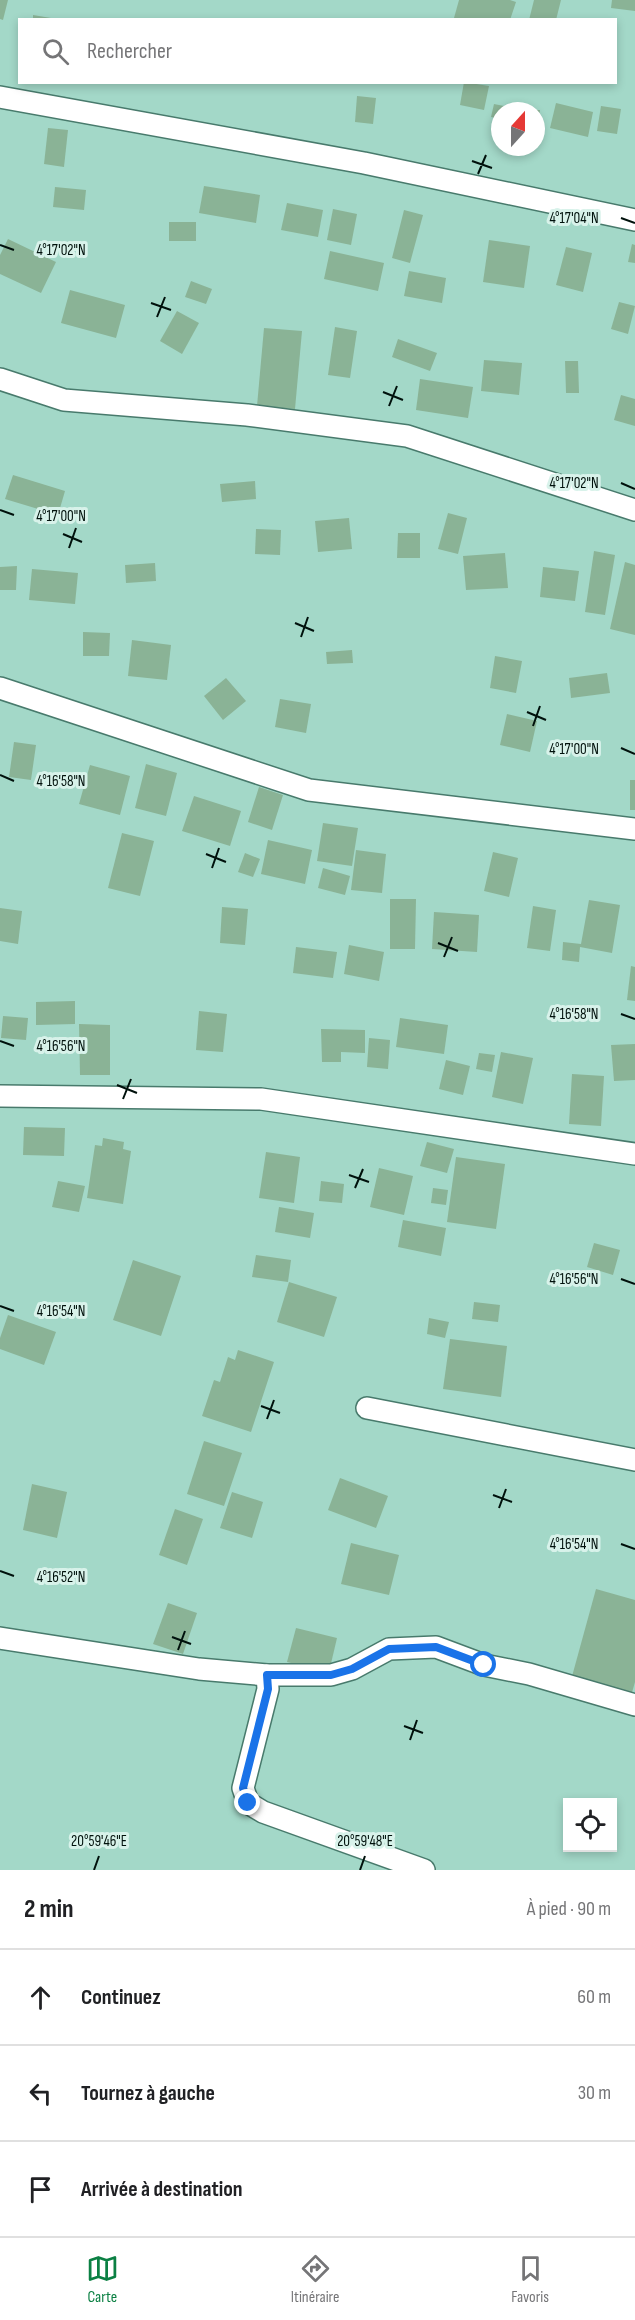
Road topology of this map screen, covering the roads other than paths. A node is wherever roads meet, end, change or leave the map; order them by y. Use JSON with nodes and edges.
{"nodes":[{"id":1,"x":0,"y":97,"type":"edge"},
{"id":2,"x":635,"y":220,"type":"edge"},
{"id":3,"x":0,"y":380,"type":"edge"},
{"id":4,"x":635,"y":510,"type":"edge"},
{"id":5,"x":0,"y":688,"type":"edge"},
{"id":6,"x":635,"y":829,"type":"edge"},
{"id":7,"x":0,"y":1096,"type":"edge"},
{"id":8,"x":635,"y":1154,"type":"edge"},
{"id":9,"x":367,"y":1408,"type":"dead end"},
{"id":10,"x":635,"y":1460,"type":"edge"},
{"id":11,"x":0,"y":1638,"type":"edge"},
{"id":12,"x":267,"y":1675,"type":"junction"},
{"id":13,"x":635,"y":1705,"type":"edge"},
{"id":14,"x":424,"y":1870,"type":"edge"}],
"edges":[{"from":1,"to":2,"type":"street"},
{"from":3,"to":4,"type":"street"},
{"from":5,"to":6,"type":"street"},
{"from":7,"to":8,"type":"street"},
{"from":9,"to":10,"type":"street"},
{"from":11,"to":12,"type":"street"},
{"from":12,"to":13,"type":"street"},
{"from":12,"to":14,"type":"street"}]}
